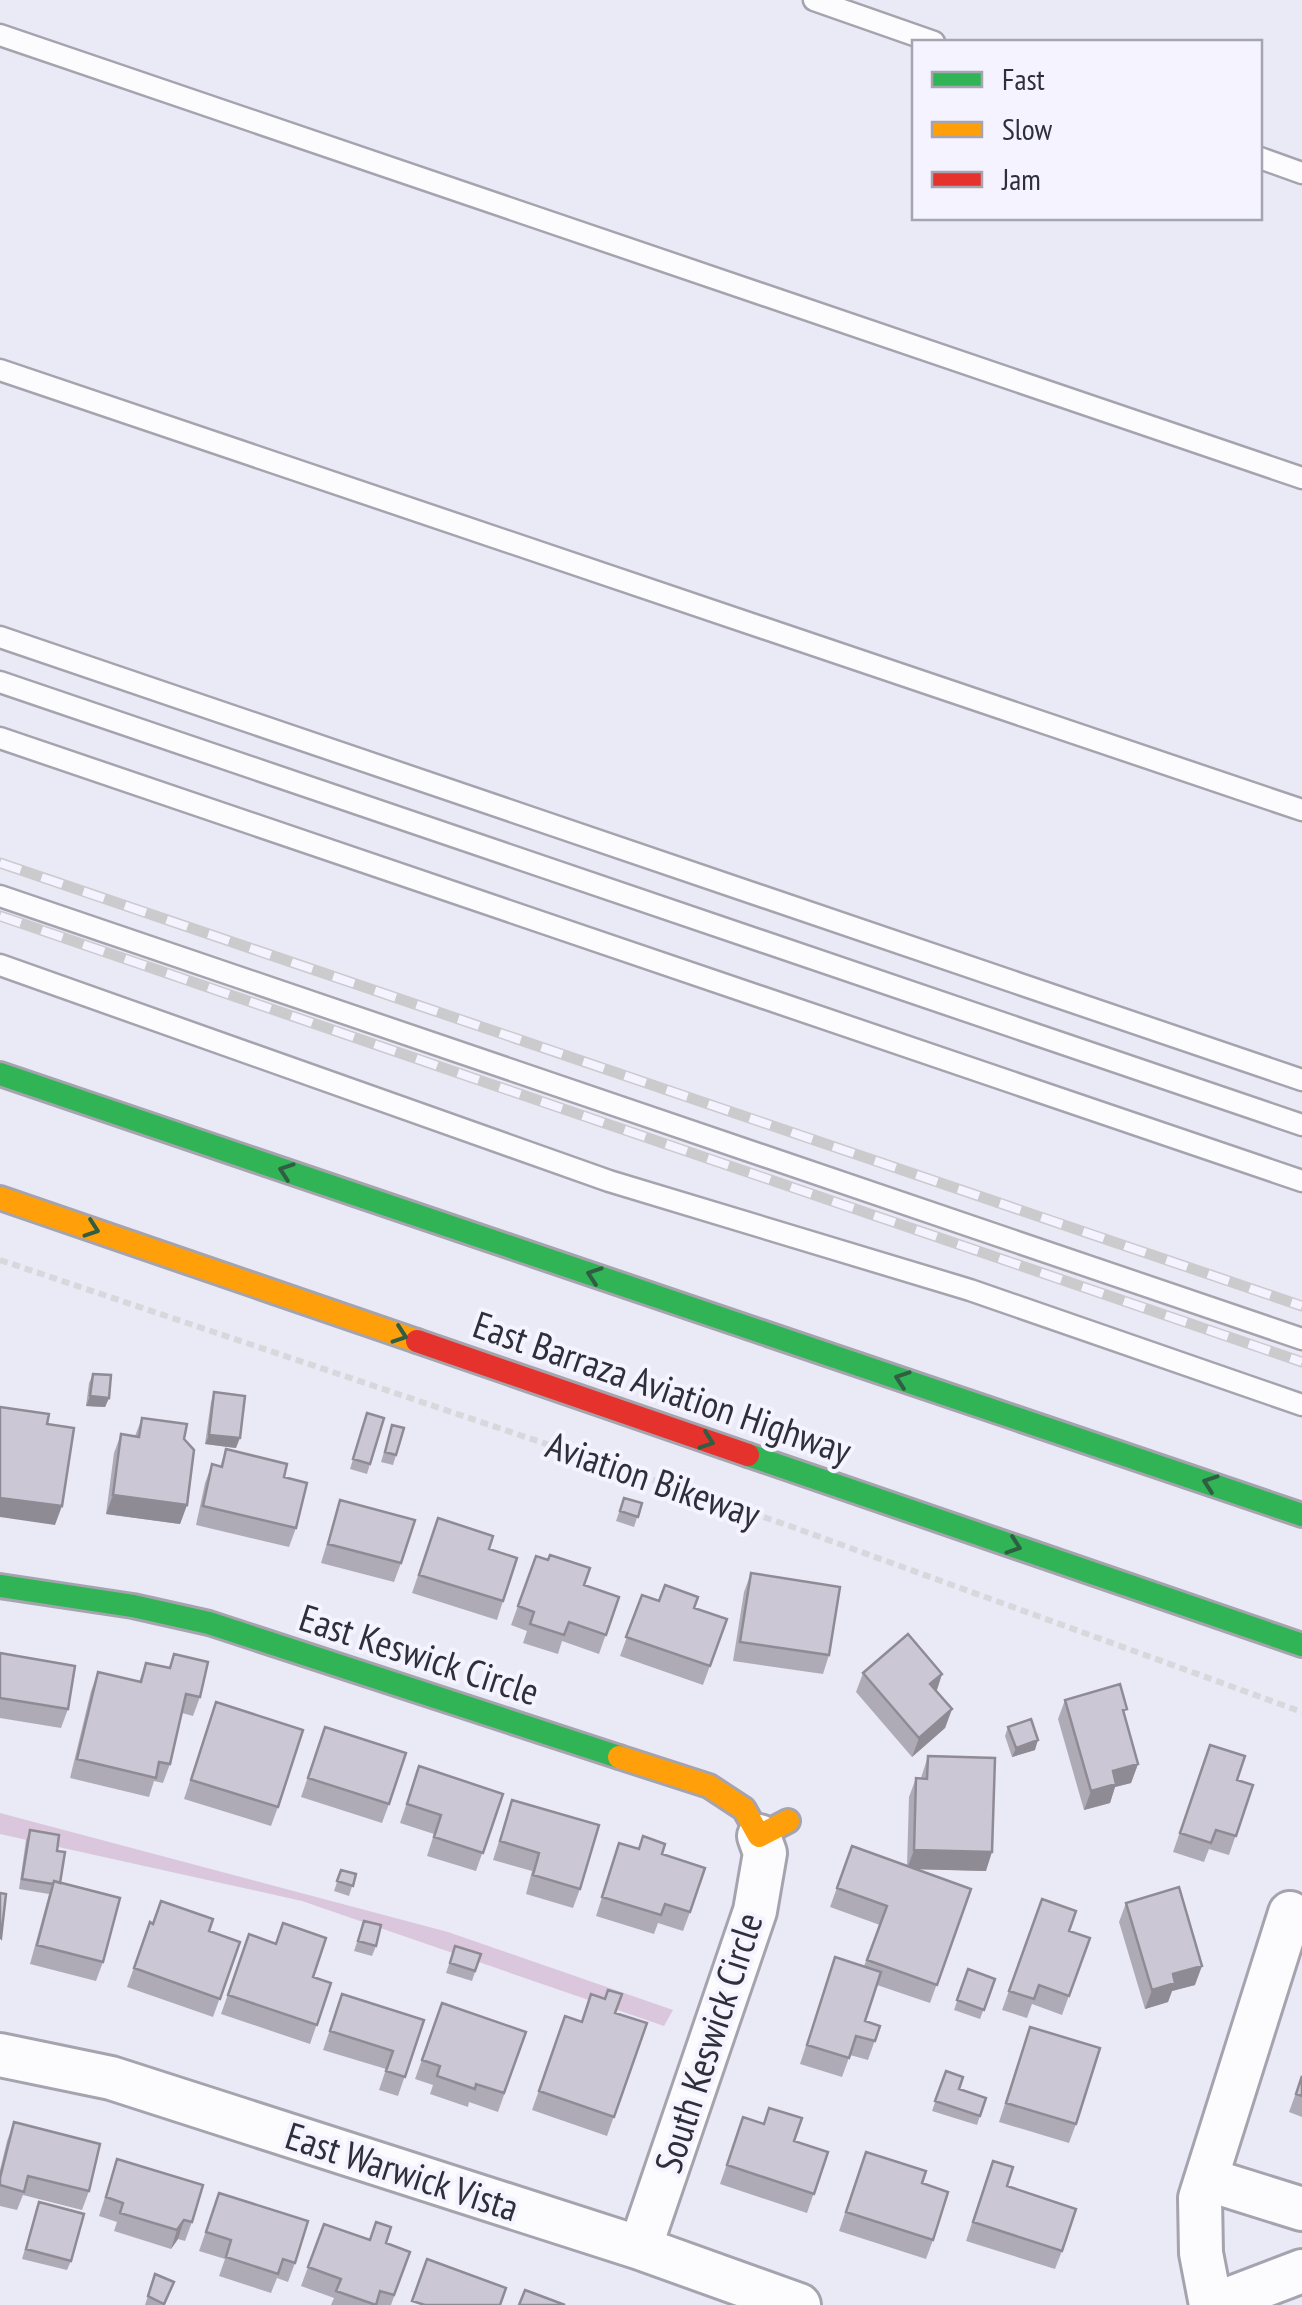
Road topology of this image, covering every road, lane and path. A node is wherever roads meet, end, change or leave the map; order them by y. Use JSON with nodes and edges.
{"nodes":[{"id":1,"x":814,"y":0,"type":"edge"},
{"id":2,"x":0,"y":35,"type":"edge"},
{"id":3,"x":928,"y":40,"type":"edge"},
{"id":4,"x":1262,"y":159,"type":"edge"},
{"id":5,"x":1302,"y":173,"type":"edge"},
{"id":6,"x":0,"y":370,"type":"edge"},
{"id":7,"x":1302,"y":478,"type":"edge"},
{"id":8,"x":0,"y":637,"type":"edge"},
{"id":9,"x":0,"y":682,"type":"edge"},
{"id":10,"x":0,"y":738,"type":"edge"},
{"id":11,"x":1302,"y":810,"type":"edge"},
{"id":12,"x":0,"y":896,"type":"edge"},
{"id":13,"x":0,"y":965,"type":"edge"},
{"id":14,"x":0,"y":1074,"type":"edge"},
{"id":15,"x":1302,"y":1080,"type":"edge"},
{"id":16,"x":1302,"y":1125,"type":"edge"},
{"id":17,"x":1302,"y":1182,"type":"edge"},
{"id":18,"x":0,"y":1198,"type":"edge"},
{"id":19,"x":0,"y":1260,"type":"edge"},
{"id":20,"x":1302,"y":1339,"type":"edge"},
{"id":21,"x":1302,"y":1406,"type":"edge"},
{"id":22,"x":1302,"y":1515,"type":"edge"},
{"id":23,"x":0,"y":1586,"type":"edge"},
{"id":24,"x":1302,"y":1645,"type":"edge"},
{"id":25,"x":1302,"y":1712,"type":"edge"},
{"id":26,"x":774,"y":1829,"type":"joint"},
{"id":27,"x":1296,"y":1916,"type":"edge"},
{"id":28,"x":0,"y":2055,"type":"edge"},
{"id":29,"x":1206,"y":2179,"type":"junction"},
{"id":30,"x":1302,"y":2208,"type":"edge"},
{"id":31,"x":640,"y":2248,"type":"junction"},
{"id":32,"x":1302,"y":2271,"type":"edge"},
{"id":33,"x":799,"y":2305,"type":"edge"},
{"id":34,"x":1212,"y":2305,"type":"edge"}],
"edges":[{"from":1,"to":3,"type":"lane"},
{"from":2,"to":7,"type":"lane"},
{"from":4,"to":5,"type":"lane"},
{"from":6,"to":11,"type":"lane"},
{"from":8,"to":15,"type":"lane"},
{"from":9,"to":16,"type":"lane"},
{"from":10,"to":17,"type":"lane"},
{"from":12,"to":20,"type":"lane"},
{"from":13,"to":21,"type":"lane"},
{"from":22,"to":14,"type":"main road","one_way":true},
{"from":18,"to":24,"type":"main road","name":"East Barraza Aviation Highway","one_way":true},
{"from":19,"to":25,"type":"path","name":"Aviation Bikeway"},
{"from":23,"to":26,"type":"main road","name":"East Keswick Circle"},
{"from":26,"to":31,"type":"street","name":"South Keswick Circle"},
{"from":27,"to":29,"type":"street"},
{"from":28,"to":31,"type":"street","name":"East Warwick Vista"},
{"from":29,"to":30,"type":"street"},
{"from":29,"to":34,"type":"street"},
{"from":31,"to":33,"type":"street","name":"East Warwick Vista"},
{"from":32,"to":34,"type":"street"}]}
